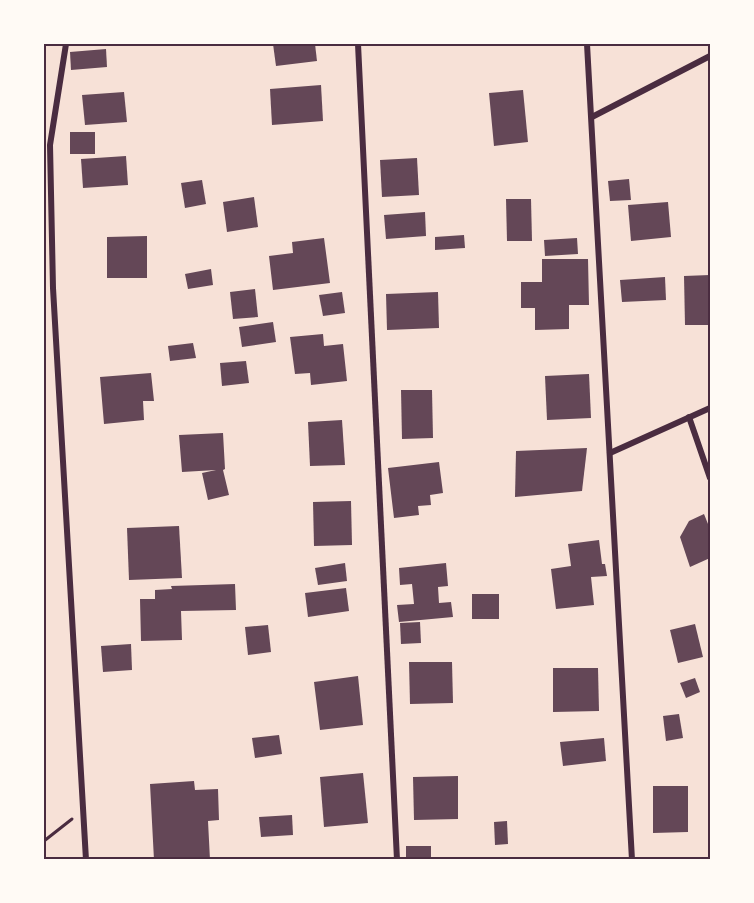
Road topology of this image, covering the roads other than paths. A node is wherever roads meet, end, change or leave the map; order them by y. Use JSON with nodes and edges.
{"nodes":[{"id":1,"x":66,"y":44,"type":"edge"},
{"id":2,"x":358,"y":44,"type":"edge"},
{"id":3,"x":587,"y":44,"type":"edge"},
{"id":4,"x":711,"y":56,"type":"edge"},
{"id":5,"x":591,"y":117,"type":"junction"},
{"id":6,"x":711,"y":408,"type":"edge"},
{"id":7,"x":689,"y":417,"type":"junction"},
{"id":8,"x":610,"y":453,"type":"junction"},
{"id":9,"x":711,"y":478,"type":"edge"},
{"id":10,"x":86,"y":860,"type":"edge"},
{"id":11,"x":398,"y":860,"type":"edge"},
{"id":12,"x":632,"y":860,"type":"edge"}],
"edges":[{"from":1,"to":10,"type":"street"},
{"from":2,"to":11,"type":"street"},
{"from":3,"to":5,"type":"street"},
{"from":4,"to":5,"type":"street"},
{"from":5,"to":8,"type":"street"},
{"from":6,"to":7,"type":"street"},
{"from":7,"to":8,"type":"street"},
{"from":7,"to":9,"type":"street"},
{"from":8,"to":12,"type":"street"}]}
